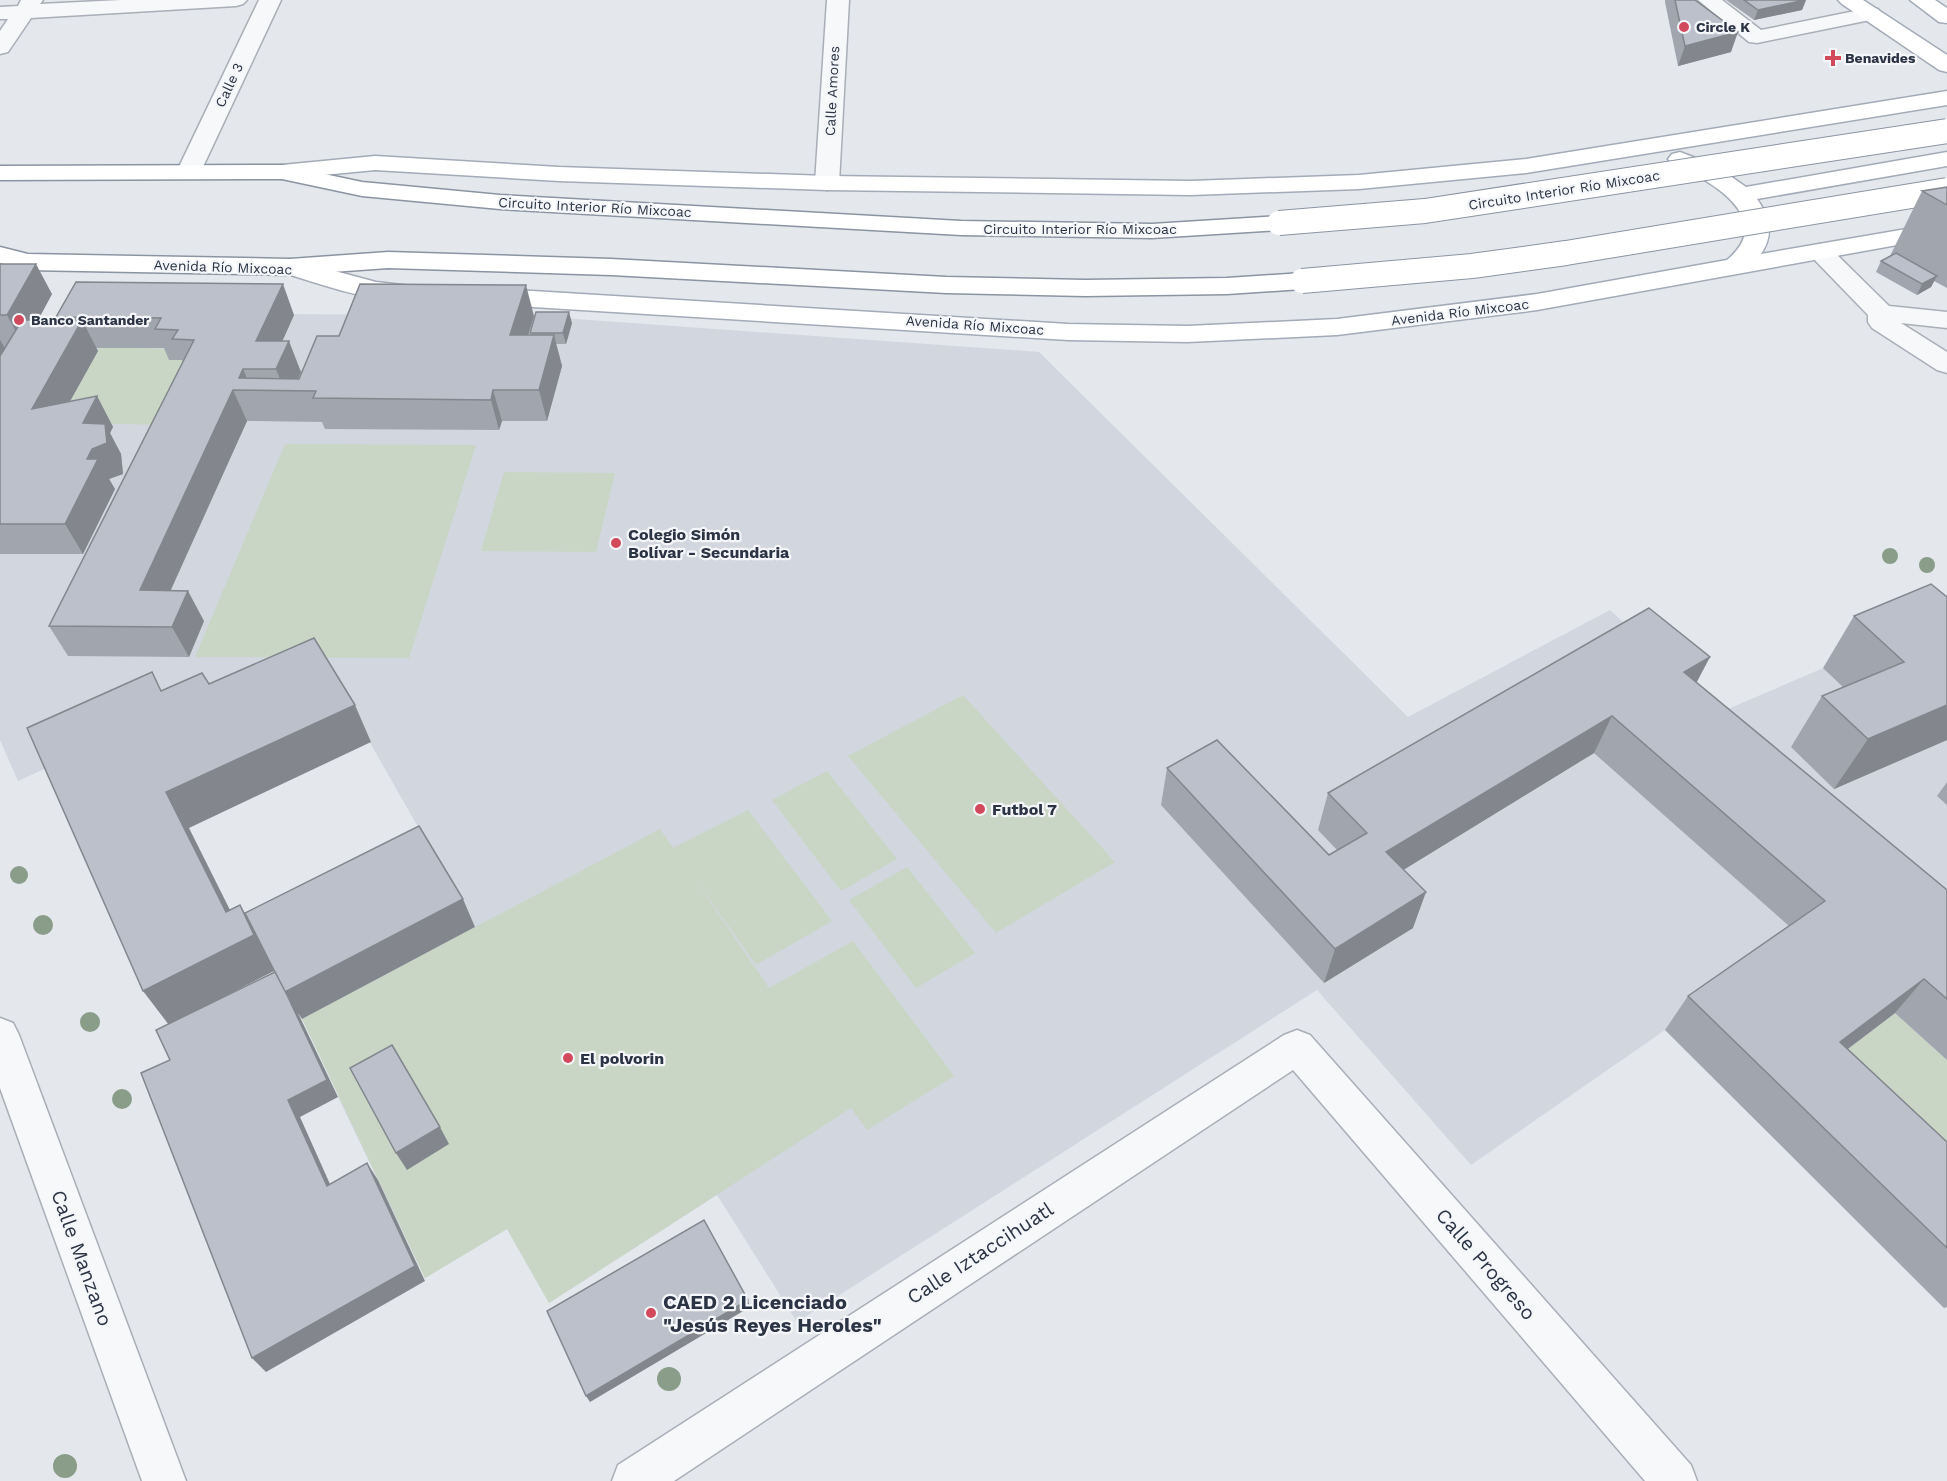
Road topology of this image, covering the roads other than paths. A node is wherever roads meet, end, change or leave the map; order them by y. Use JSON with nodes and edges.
{"nodes":[{"id":1,"x":236,"y":0,"type":"edge"},
{"id":2,"x":270,"y":0,"type":"edge"},
{"id":3,"x":838,"y":0,"type":"edge"},
{"id":4,"x":1709,"y":0,"type":"edge"},
{"id":5,"x":1849,"y":0,"type":"edge"},
{"id":6,"x":1921,"y":0,"type":"edge"},
{"id":7,"x":28,"y":6,"type":"edge"},
{"id":8,"x":0,"y":13,"type":"edge"},
{"id":9,"x":1870,"y":14,"type":"junction"},
{"id":10,"x":1947,"y":17,"type":"edge"},
{"id":11,"x":0,"y":47,"type":"edge"},
{"id":12,"x":1947,"y":65,"type":"edge"},
{"id":13,"x":1947,"y":98,"type":"edge"},
{"id":14,"x":1947,"y":132,"type":"edge"},
{"id":15,"x":1643,"y":149,"type":"junction"},
{"id":16,"x":1947,"y":159,"type":"edge"},
{"id":17,"x":189,"y":171,"type":"junction"},
{"id":18,"x":282,"y":172,"type":"junction"},
{"id":19,"x":0,"y":173,"type":"edge"},
{"id":20,"x":827,"y":183,"type":"junction"},
{"id":21,"x":1947,"y":190,"type":"edge"},
{"id":22,"x":1741,"y":195,"type":"junction"},
{"id":23,"x":1947,"y":229,"type":"edge"},
{"id":24,"x":1820,"y":252,"type":"junction"},
{"id":25,"x":0,"y":255,"type":"edge"},
{"id":26,"x":28,"y":262,"type":"junction"},
{"id":27,"x":290,"y":267,"type":"junction"},
{"id":28,"x":1735,"y":267,"type":"junction"},
{"id":29,"x":0,"y":269,"type":"edge"},
{"id":30,"x":431,"y":293,"type":"edge"},
{"id":31,"x":465,"y":295,"type":"edge"},
{"id":32,"x":1881,"y":314,"type":"junction"},
{"id":33,"x":1947,"y":321,"type":"edge"},
{"id":34,"x":1947,"y":364,"type":"edge"},
{"id":35,"x":0,"y":1035,"type":"edge"},
{"id":36,"x":1297,"y":1047,"type":"joint"},
{"id":37,"x":164,"y":1481,"type":"edge"},
{"id":38,"x":634,"y":1481,"type":"edge"},
{"id":39,"x":1676,"y":1481,"type":"edge"}],
"edges":[{"from":1,"to":7,"type":"street"},
{"from":2,"to":17,"type":"street","name":"Calle 3"},
{"from":3,"to":20,"type":"street","name":"Calle Amores"},
{"from":4,"to":9,"type":"street"},
{"from":5,"to":9,"type":"main road"},
{"from":6,"to":10,"type":"main road"},
{"from":7,"to":8,"type":"street"},
{"from":7,"to":11,"type":"street"},
{"from":9,"to":12,"type":"main road"},
{"from":13,"to":15,"type":"main road"},
{"from":14,"to":18,"type":"main road","name":"Circuito Interior Río Mixcoac","bridge":true},
{"from":15,"to":20,"type":"main road"},
{"from":15,"to":22,"type":"main road"},
{"from":16,"to":22,"type":"main road"},
{"from":17,"to":18,"type":"main road"},
{"from":17,"to":19,"type":"main road"},
{"from":18,"to":20,"type":"main road"},
{"from":21,"to":27,"type":"main road","bridge":true},
{"from":22,"to":28,"type":"main road"},
{"from":23,"to":24,"type":"main road","name":"Avenida Río Mixcoac"},
{"from":24,"to":28,"type":"main road","name":"Avenida Río Mixcoac"},
{"from":24,"to":32,"type":"street"},
{"from":25,"to":26,"type":"main road"},
{"from":26,"to":27,"type":"main road","name":"Avenida Río Mixcoac"},
{"from":26,"to":29,"type":"main road","name":"Avenida Río Mixcoac"},
{"from":27,"to":30,"type":"main road","name":"Avenida Río Mixcoac"},
{"from":28,"to":31,"type":"main road","name":"Avenida Río Mixcoac"},
{"from":32,"to":33,"type":"street"},
{"from":32,"to":34,"type":"street"},
{"from":35,"to":37,"type":"street","name":"Calle Manzano"},
{"from":36,"to":38,"type":"street","name":"Calle Iztaccihuatl"},
{"from":36,"to":39,"type":"street","name":"Calle Progreso"}]}
